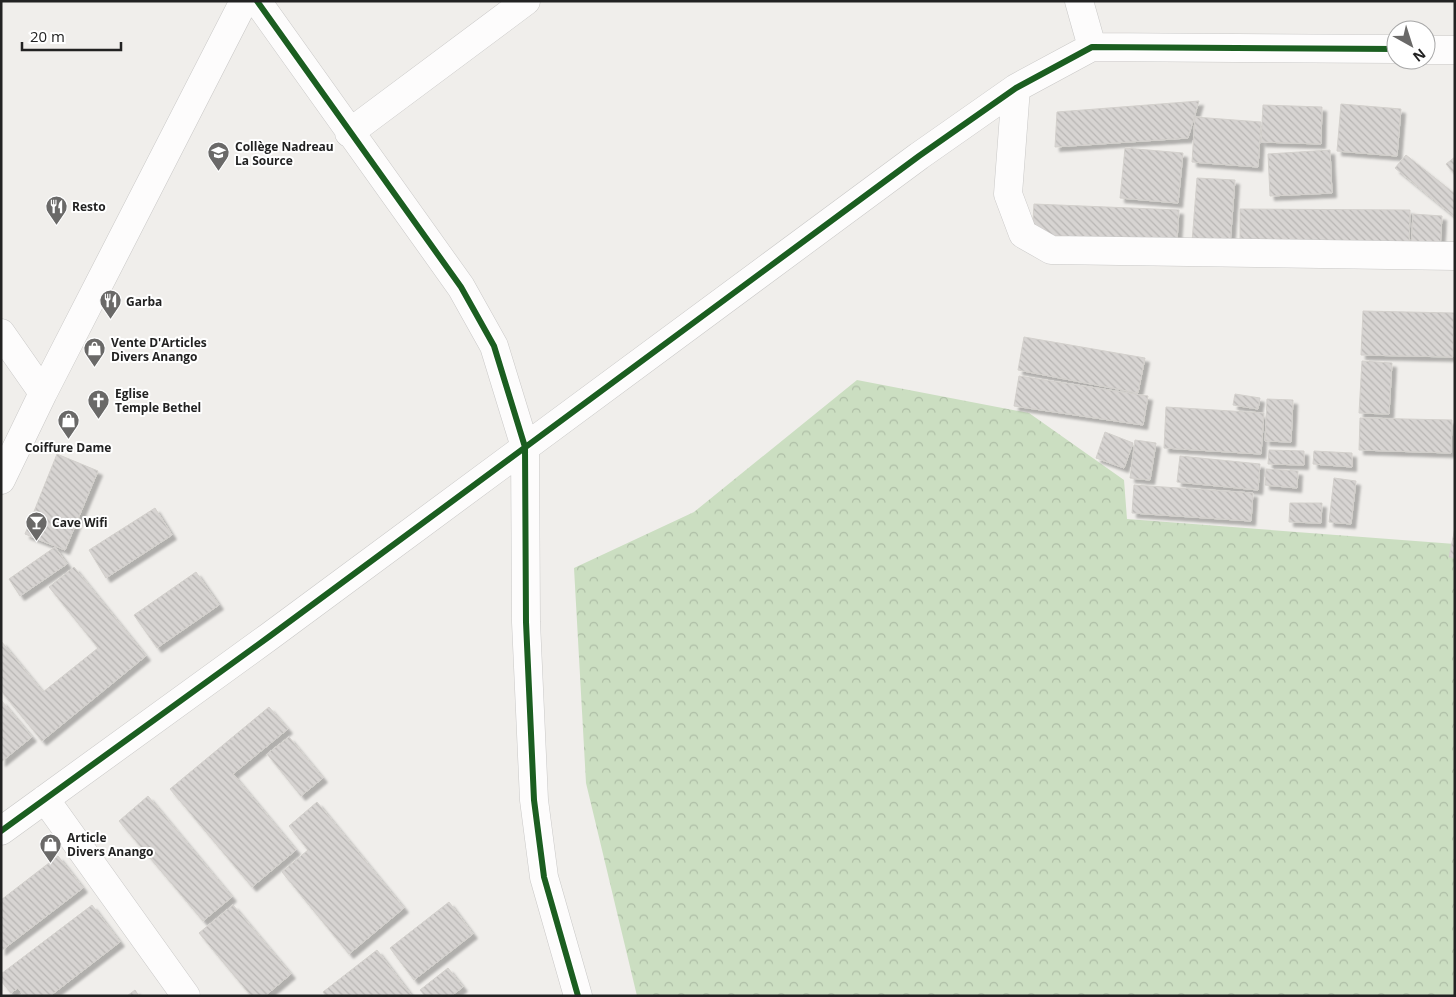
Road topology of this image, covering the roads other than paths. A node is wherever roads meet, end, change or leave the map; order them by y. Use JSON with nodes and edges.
{"nodes":[{"id":1,"x":244,"y":1,"type":"edge"},
{"id":2,"x":257,"y":1,"type":"edge"},
{"id":3,"x":526,"y":1,"type":"edge"},
{"id":4,"x":1079,"y":1,"type":"edge"},
{"id":5,"x":1092,"y":47,"type":"junction"},
{"id":6,"x":1386,"y":50,"type":"edge"},
{"id":7,"x":1436,"y":50,"type":"edge"},
{"id":8,"x":1455,"y":50,"type":"edge"},
{"id":9,"x":1016,"y":88,"type":"junction"},
{"id":10,"x":349,"y":133,"type":"junction"},
{"id":11,"x":1455,"y":256,"type":"edge"},
{"id":12,"x":1,"y":333,"type":"edge"},
{"id":13,"x":43,"y":393,"type":"junction"},
{"id":14,"x":525,"y":447,"type":"junction"},
{"id":15,"x":1,"y":480,"type":"edge"},
{"id":16,"x":45,"y":799,"type":"junction"},
{"id":17,"x":1,"y":831,"type":"edge"},
{"id":18,"x":186,"y":996,"type":"edge"},
{"id":19,"x":578,"y":996,"type":"edge"}],
"edges":[{"from":1,"to":13,"type":"street"},
{"from":2,"to":10,"type":"street"},
{"from":3,"to":10,"type":"street"},
{"from":4,"to":5,"type":"street"},
{"from":5,"to":6,"type":"street"},
{"from":5,"to":9,"type":"street"},
{"from":7,"to":8,"type":"street"},
{"from":9,"to":11,"type":"street"},
{"from":9,"to":14,"type":"street"},
{"from":10,"to":14,"type":"street"},
{"from":12,"to":13,"type":"street"},
{"from":13,"to":15,"type":"street"},
{"from":14,"to":16,"type":"street"},
{"from":14,"to":19,"type":"street"},
{"from":16,"to":17,"type":"street"},
{"from":16,"to":18,"type":"street"}]}
